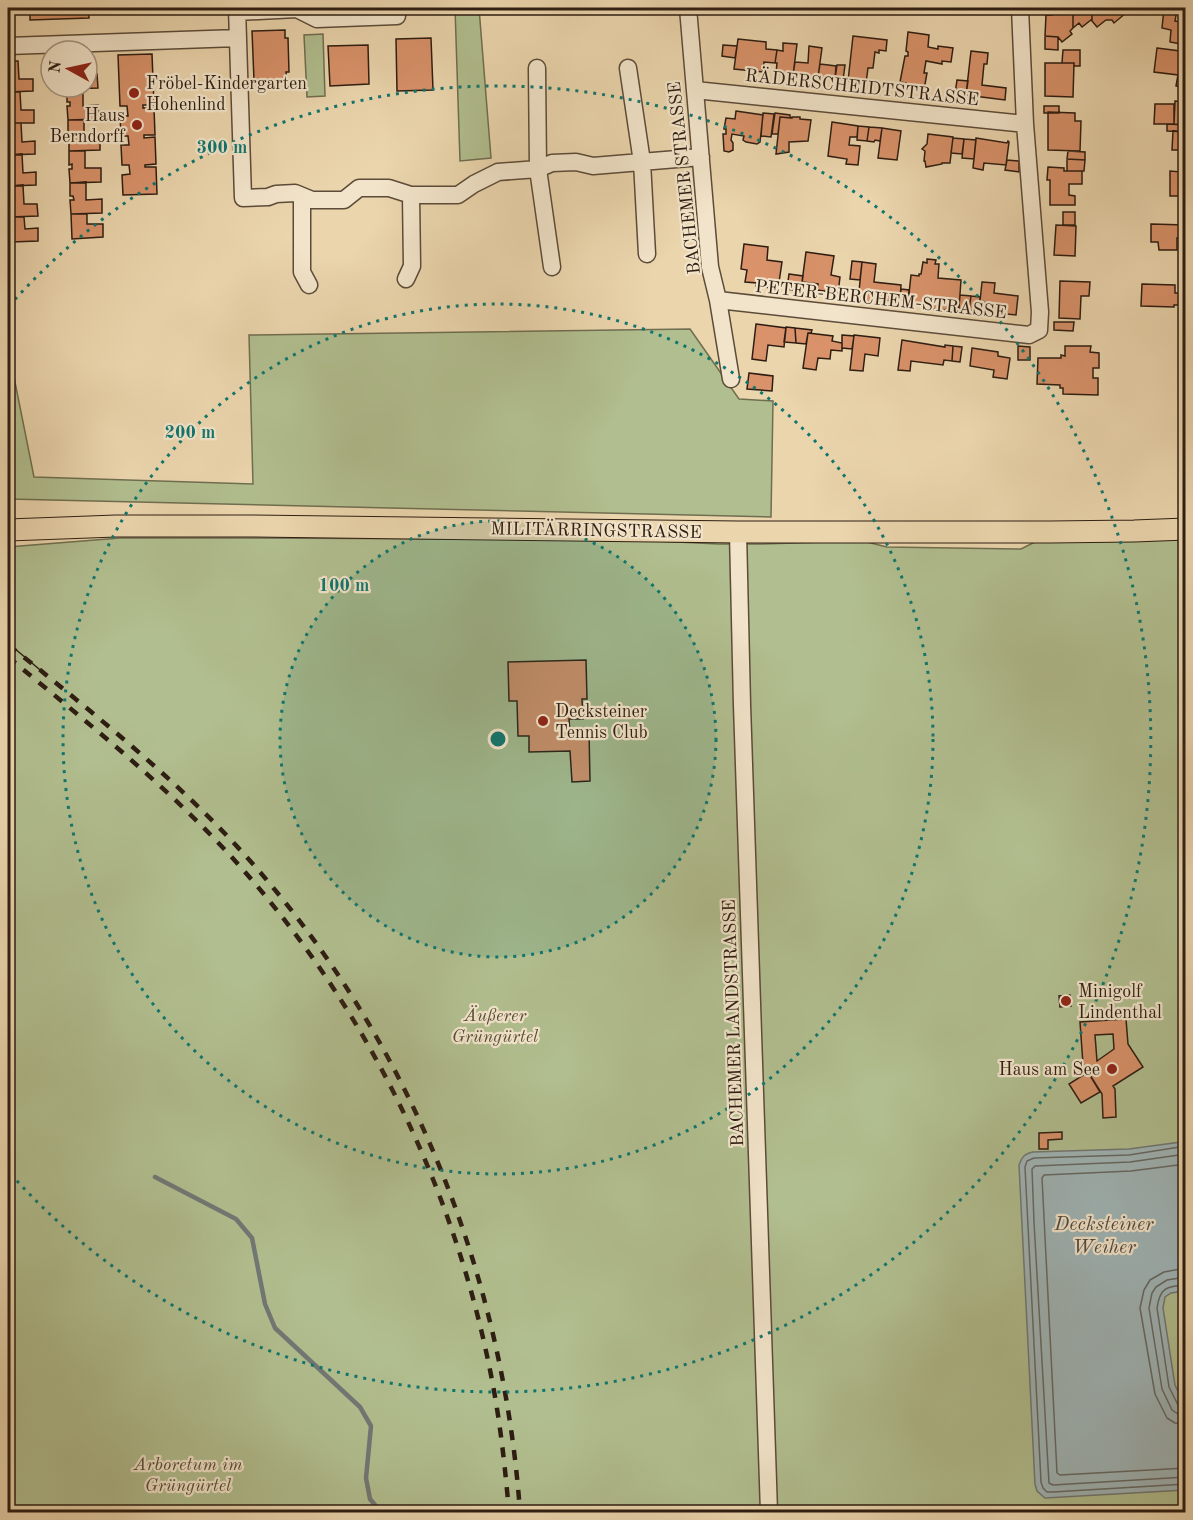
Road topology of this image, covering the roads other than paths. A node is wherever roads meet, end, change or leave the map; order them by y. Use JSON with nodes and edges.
{"nodes":[{"id":1,"x":396,"y":8,"type":"edge"},
{"id":2,"x":688,"y":8,"type":"edge"},
{"id":3,"x":1020,"y":8,"type":"edge"},
{"id":4,"x":237,"y":10,"type":"edge"},
{"id":5,"x":238,"y":38,"type":"junction"},
{"id":6,"x":8,"y":46,"type":"edge"},
{"id":7,"x":537,"y":68,"type":"dead end"},
{"id":8,"x":628,"y":68,"type":"dead end"},
{"id":9,"x":695,"y":90,"type":"junction"},
{"id":10,"x":1024,"y":124,"type":"junction"},
{"id":11,"x":701,"y":157,"type":"junction"},
{"id":12,"x":642,"y":162,"type":"junction"},
{"id":13,"x":538,"y":169,"type":"junction"},
{"id":14,"x":411,"y":195,"type":"junction"},
{"id":15,"x":302,"y":196,"type":"junction"},
{"id":16,"x":646,"y":254,"type":"dead end"},
{"id":17,"x":552,"y":267,"type":"dead end"},
{"id":18,"x":406,"y":279,"type":"dead end"},
{"id":19,"x":309,"y":285,"type":"dead end"},
{"id":20,"x":718,"y":300,"type":"junction"},
{"id":21,"x":731,"y":379,"type":"dead end"},
{"id":22,"x":1185,"y":529,"type":"edge"},
{"id":23,"x":8,"y":530,"type":"edge"},
{"id":24,"x":738,"y":532,"type":"junction"},
{"id":25,"x":769,"y":1512,"type":"edge"}],
"edges":[{"from":1,"to":4,"type":"street"},
{"from":2,"to":9,"type":"street","name":"BACHEMER STRASSE"},
{"from":3,"to":10,"type":"street"},
{"from":4,"to":5,"type":"street"},
{"from":5,"to":6,"type":"street"},
{"from":5,"to":15,"type":"street"},
{"from":7,"to":13,"type":"street"},
{"from":8,"to":12,"type":"street"},
{"from":9,"to":10,"type":"street","name":"RÄDERSCHEIDTSTRASSE"},
{"from":9,"to":11,"type":"street","name":"BACHEMER STRASSE"},
{"from":10,"to":20,"type":"street","name":"PETER-BERCHEM-STRASSE"},
{"from":11,"to":12,"type":"street"},
{"from":11,"to":20,"type":"street","name":"BACHEMER STRASSE"},
{"from":12,"to":13,"type":"street"},
{"from":12,"to":16,"type":"street"},
{"from":13,"to":14,"type":"street"},
{"from":13,"to":17,"type":"street"},
{"from":14,"to":15,"type":"street"},
{"from":14,"to":18,"type":"street"},
{"from":15,"to":19,"type":"street"},
{"from":20,"to":21,"type":"street","name":"BACHEMER STRASSE"},
{"from":22,"to":24,"type":"main road","name":"MILITÄRRINGSTRASSE"},
{"from":23,"to":24,"type":"main road","name":"MILITÄRRINGSTRASSE"},
{"from":24,"to":25,"type":"street","name":"BACHEMER LANDSTRASSE"}]}
